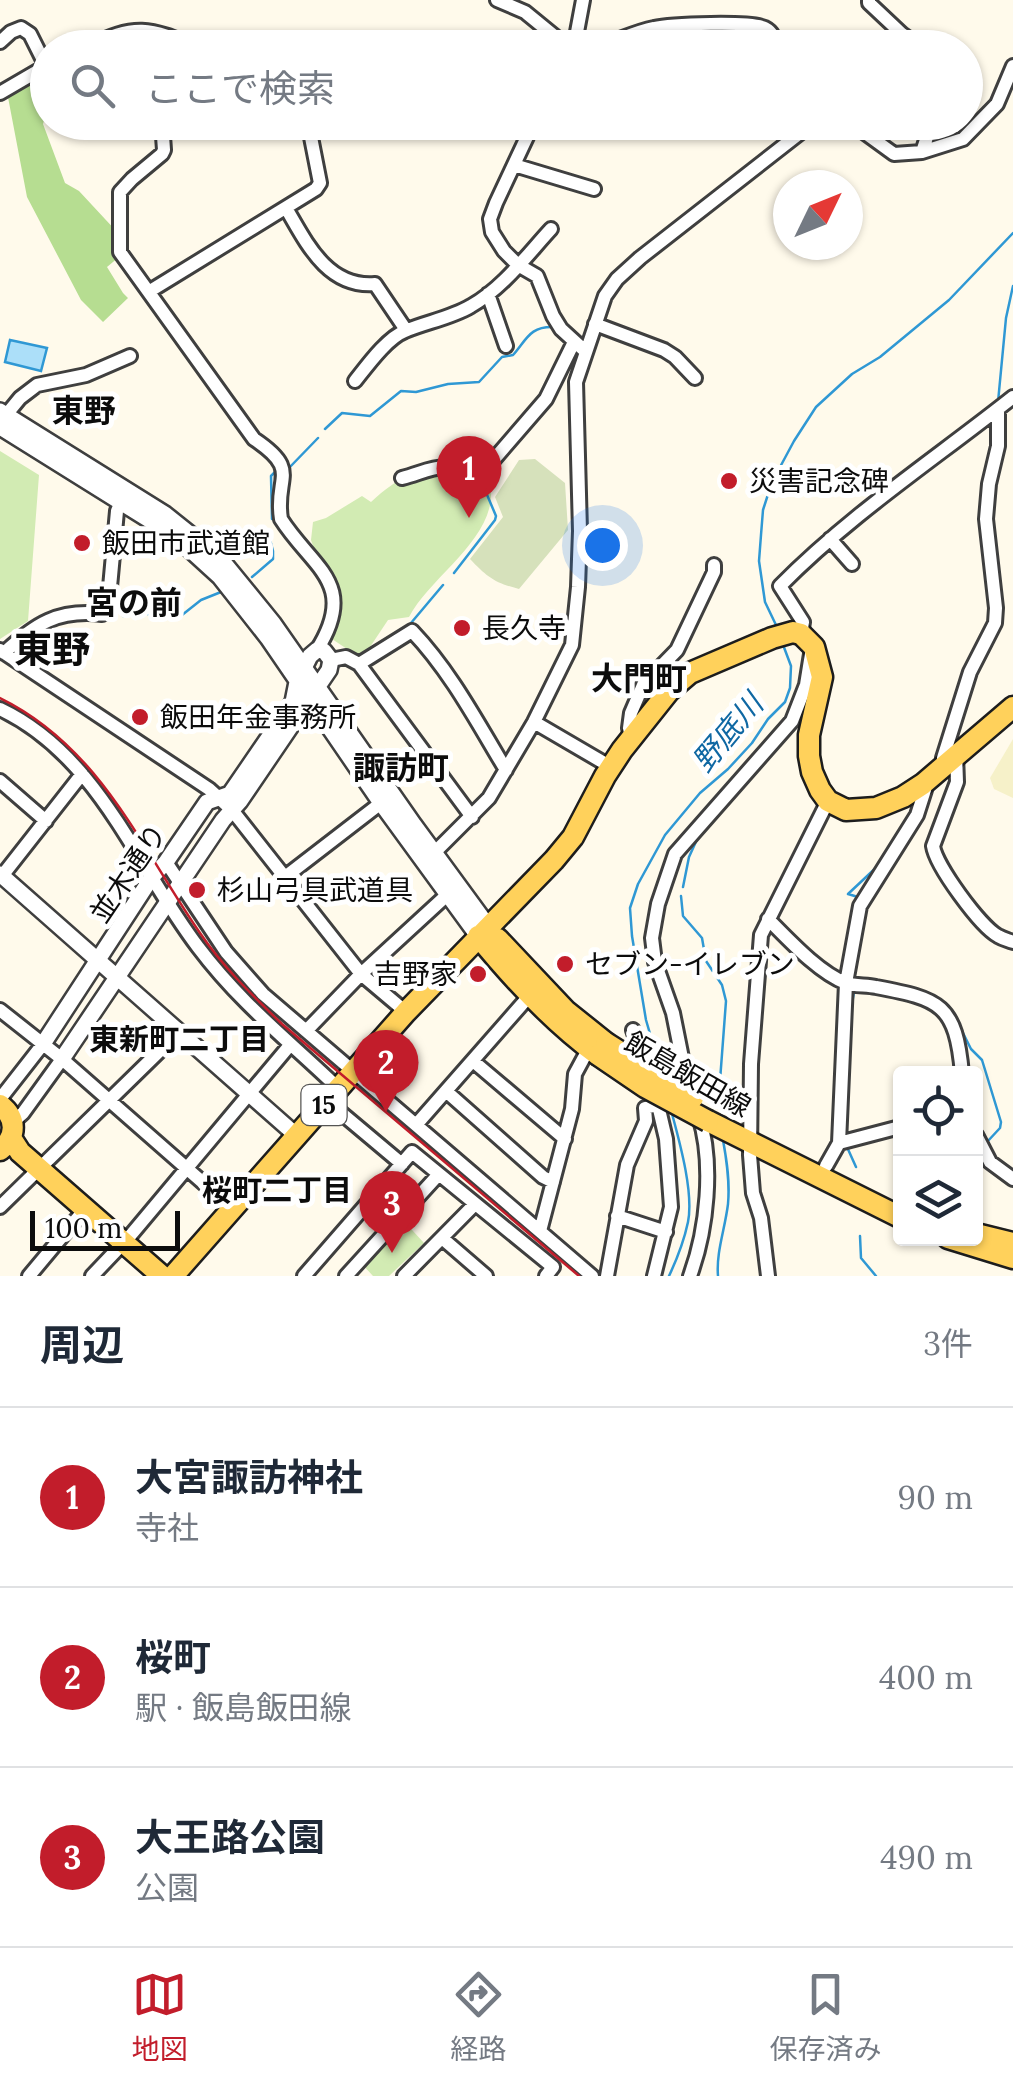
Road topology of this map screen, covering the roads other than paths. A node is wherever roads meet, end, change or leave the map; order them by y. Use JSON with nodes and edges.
{"nodes":[{"id":1,"x":497,"y":0,"type":"edge"},
{"id":2,"x":583,"y":0,"type":"edge"},
{"id":3,"x":868,"y":0,"type":"edge"},
{"id":4,"x":548,"y":30,"type":"edge"},
{"id":5,"x":576,"y":30,"type":"edge"},
{"id":6,"x":644,"y":30,"type":"edge"},
{"id":7,"x":768,"y":30,"type":"edge"},
{"id":8,"x":898,"y":30,"type":"edge"},
{"id":9,"x":30,"y":34,"type":"edge"},
{"id":10,"x":0,"y":42,"type":"edge"},
{"id":11,"x":1013,"y":66,"type":"edge"},
{"id":12,"x":30,"y":75,"type":"edge"},
{"id":13,"x":0,"y":94,"type":"edge"},
{"id":14,"x":983,"y":119,"type":"edge"},
{"id":15,"x":163,"y":140,"type":"edge"},
{"id":16,"x":312,"y":140,"type":"edge"},
{"id":17,"x":526,"y":140,"type":"edge"},
{"id":18,"x":791,"y":140,"type":"edge"},
{"id":19,"x":875,"y":140,"type":"edge"},
{"id":20,"x":926,"y":140,"type":"edge"},
{"id":21,"x":963,"y":140,"type":"edge"},
{"id":22,"x":922,"y":152,"type":"junction"},
{"id":23,"x":514,"y":165,"type":"junction"},
{"id":24,"x":594,"y":189,"type":"dead end"},
{"id":25,"x":286,"y":208,"type":"junction"},
{"id":26,"x":551,"y":229,"type":"dead end"},
{"id":27,"x":518,"y":265,"type":"junction"},
{"id":28,"x":150,"y":291,"type":"junction"},
{"id":29,"x":488,"y":294,"type":"junction"},
{"id":30,"x":595,"y":324,"type":"junction"},
{"id":31,"x":406,"y":330,"type":"junction"},
{"id":32,"x":506,"y":346,"type":"dead end"},
{"id":33,"x":580,"y":346,"type":"junction"},
{"id":34,"x":130,"y":356,"type":"dead end"},
{"id":35,"x":695,"y":378,"type":"dead end"},
{"id":36,"x":355,"y":381,"type":"dead end"},
{"id":37,"x":1013,"y":397,"type":"edge"},
{"id":38,"x":998,"y":409,"type":"junction"},
{"id":39,"x":2,"y":418,"type":"edge"},
{"id":40,"x":402,"y":478,"type":"dead end"},
{"id":41,"x":122,"y":502,"type":"junction"},
{"id":42,"x":830,"y":539,"type":"junction"},
{"id":43,"x":852,"y":564,"type":"dead end"},
{"id":44,"x":714,"y":565,"type":"dead end"},
{"id":45,"x":795,"y":638,"type":"junction"},
{"id":46,"x":2,"y":652,"type":"edge"},
{"id":47,"x":324,"y":655,"type":"junction"},
{"id":48,"x":359,"y":664,"type":"junction"},
{"id":49,"x":301,"y":676,"type":"junction"},
{"id":50,"x":313,"y":692,"type":"junction"},
{"id":51,"x":1013,"y":708,"type":"edge"},
{"id":52,"x":0,"y":710,"type":"edge"},
{"id":53,"x":534,"y":722,"type":"junction"},
{"id":54,"x":631,"y":737,"type":"junction"},
{"id":55,"x":950,"y":760,"type":"junction"},
{"id":56,"x":611,"y":767,"type":"junction"},
{"id":57,"x":506,"y":770,"type":"junction"},
{"id":58,"x":82,"y":774,"type":"junction"},
{"id":59,"x":0,"y":781,"type":"edge"},
{"id":60,"x":923,"y":784,"type":"junction"},
{"id":61,"x":216,"y":798,"type":"junction"},
{"id":62,"x":828,"y":800,"type":"junction"},
{"id":63,"x":381,"y":803,"type":"junction"},
{"id":64,"x":232,"y":810,"type":"junction"},
{"id":65,"x":472,"y":817,"type":"junction"},
{"id":66,"x":46,"y":820,"type":"junction"},
{"id":67,"x":435,"y":852,"type":"junction"},
{"id":68,"x":166,"y":862,"type":"junction"},
{"id":69,"x":1,"y":875,"type":"edge"},
{"id":70,"x":152,"y":877,"type":"junction"},
{"id":71,"x":285,"y":877,"type":"junction"},
{"id":72,"x":180,"y":884,"type":"junction"},
{"id":73,"x":447,"y":895,"type":"junction"},
{"id":74,"x":167,"y":902,"type":"junction"},
{"id":75,"x":768,"y":919,"type":"junction"},
{"id":76,"x":483,"y":931,"type":"junction"},
{"id":77,"x":1013,"y":942,"type":"edge"},
{"id":78,"x":98,"y":961,"type":"junction"},
{"id":79,"x":361,"y":974,"type":"junction"},
{"id":80,"x":116,"y":977,"type":"junction"},
{"id":81,"x":846,"y":983,"type":"junction"},
{"id":82,"x":530,"y":994,"type":"junction"},
{"id":83,"x":0,"y":1010,"type":"edge"},
{"id":84,"x":406,"y":1012,"type":"junction"},
{"id":85,"x":633,"y":1030,"type":"dead end"},
{"id":86,"x":306,"y":1031,"type":"junction"},
{"id":87,"x":179,"y":1032,"type":"junction"},
{"id":88,"x":43,"y":1044,"type":"junction"},
{"id":89,"x":290,"y":1045,"type":"junction"},
{"id":90,"x":598,"y":1048,"type":"junction"},
{"id":91,"x":62,"y":1059,"type":"junction"},
{"id":92,"x":473,"y":1061,"type":"junction"},
{"id":93,"x":961,"y":1066,"type":"edge"},
{"id":94,"x":354,"y":1070,"type":"junction"},
{"id":95,"x":446,"y":1092,"type":"junction"},
{"id":96,"x":250,"y":1094,"type":"junction"},
{"id":97,"x":333,"y":1095,"type":"junction"},
{"id":98,"x":110,"y":1101,"type":"junction"},
{"id":99,"x":0,"y":1102,"type":"edge"},
{"id":100,"x":658,"y":1104,"type":"junction"},
{"id":101,"x":416,"y":1125,"type":"junction"},
{"id":102,"x":893,"y":1129,"type":"edge"},
{"id":103,"x":751,"y":1134,"type":"junction"},
{"id":104,"x":297,"y":1136,"type":"junction"},
{"id":105,"x":565,"y":1139,"type":"junction"},
{"id":106,"x":10,"y":1142,"type":"edge"},
{"id":107,"x":839,"y":1143,"type":"junction"},
{"id":108,"x":983,"y":1148,"type":"edge"},
{"id":109,"x":402,"y":1164,"type":"junction"},
{"id":110,"x":826,"y":1166,"type":"junction"},
{"id":111,"x":186,"y":1169,"type":"junction"},
{"id":112,"x":40,"y":1170,"type":"junction"},
{"id":113,"x":439,"y":1174,"type":"junction"},
{"id":114,"x":1013,"y":1179,"type":"edge"},
{"id":115,"x":553,"y":1182,"type":"junction"},
{"id":116,"x":893,"y":1200,"type":"edge"},
{"id":117,"x":475,"y":1204,"type":"junction"},
{"id":118,"x":0,"y":1207,"type":"edge"},
{"id":119,"x":233,"y":1208,"type":"junction"},
{"id":120,"x":85,"y":1210,"type":"junction"},
{"id":121,"x":893,"y":1213,"type":"edge"},
{"id":122,"x":617,"y":1216,"type":"junction"},
{"id":123,"x":540,"y":1231,"type":"junction"},
{"id":124,"x":666,"y":1232,"type":"junction"},
{"id":125,"x":983,"y":1236,"type":"edge"},
{"id":126,"x":442,"y":1238,"type":"junction"},
{"id":127,"x":123,"y":1242,"type":"junction"},
{"id":128,"x":1013,"y":1243,"type":"edge"},
{"id":129,"x":974,"y":1246,"type":"edge"},
{"id":130,"x":1013,"y":1258,"type":"edge"},
{"id":131,"x":29,"y":1276,"type":"edge"},
{"id":132,"x":92,"y":1276,"type":"edge"},
{"id":133,"x":162,"y":1276,"type":"edge"},
{"id":134,"x":173,"y":1276,"type":"edge"},
{"id":135,"x":304,"y":1276,"type":"edge"},
{"id":136,"x":346,"y":1276,"type":"edge"},
{"id":137,"x":404,"y":1276,"type":"edge"},
{"id":138,"x":486,"y":1276,"type":"edge"},
{"id":139,"x":546,"y":1276,"type":"edge"},
{"id":140,"x":592,"y":1276,"type":"edge"},
{"id":141,"x":607,"y":1276,"type":"edge"},
{"id":142,"x":654,"y":1276,"type":"edge"},
{"id":143,"x":690,"y":1276,"type":"edge"},
{"id":144,"x":768,"y":1276,"type":"edge"}],
"edges":[{"from":1,"to":4,"type":"street"},
{"from":2,"to":5,"type":"street"},
{"from":3,"to":8,"type":"street"},
{"from":6,"to":7,"type":"street"},
{"from":9,"to":10,"type":"street"},
{"from":11,"to":14,"type":"street"},
{"from":12,"to":13,"type":"street"},
{"from":15,"to":28,"type":"street"},
{"from":16,"to":25,"type":"street"},
{"from":17,"to":23,"type":"street"},
{"from":18,"to":30,"type":"street"},
{"from":19,"to":22,"type":"street"},
{"from":20,"to":22,"type":"street"},
{"from":21,"to":22,"type":"street"},
{"from":23,"to":24,"type":"street"},
{"from":23,"to":27,"type":"street"},
{"from":25,"to":28,"type":"street"},
{"from":25,"to":31,"type":"street"},
{"from":26,"to":27,"type":"street"},
{"from":27,"to":29,"type":"street"},
{"from":27,"to":33,"type":"street"},
{"from":28,"to":47,"type":"street"},
{"from":29,"to":31,"type":"street"},
{"from":29,"to":32,"type":"street"},
{"from":30,"to":33,"type":"street"},
{"from":30,"to":35,"type":"street"},
{"from":31,"to":36,"type":"street"},
{"from":33,"to":40,"type":"street"},
{"from":33,"to":53,"type":"street"},
{"from":34,"to":39,"type":"street"},
{"from":37,"to":38,"type":"street"},
{"from":38,"to":42,"type":"street"},
{"from":38,"to":55,"type":"street"},
{"from":39,"to":41,"type":"street"},
{"from":39,"to":49,"type":"street"},
{"from":41,"to":46,"type":"street"},
{"from":41,"to":49,"type":"street"},
{"from":42,"to":43,"type":"street"},
{"from":42,"to":45,"type":"street"},
{"from":44,"to":54,"type":"street"},
{"from":45,"to":54,"type":"main road","number":"15"},
{"from":45,"to":62,"type":"main road"},
{"from":45,"to":143,"type":"street"},
{"from":46,"to":61,"type":"street"},
{"from":47,"to":48,"type":"street"},
{"from":47,"to":49,"type":"street","name":"並木通り"},
{"from":47,"to":50,"type":"street","name":"並木通り"},
{"from":48,"to":57,"type":"street"},
{"from":48,"to":65,"type":"street"},
{"from":49,"to":50,"type":"street"},
{"from":49,"to":61,"type":"street","name":"並木通り"},
{"from":50,"to":63,"type":"street"},
{"from":50,"to":64,"type":"street","name":"並木通り"},
{"from":50,"to":67,"type":"street"},
{"from":51,"to":55,"type":"main road"},
{"from":52,"to":58,"type":"street"},
{"from":53,"to":56,"type":"street"},
{"from":53,"to":57,"type":"street"},
{"from":54,"to":56,"type":"main road","number":"15"},
{"from":55,"to":60,"type":"main road"},
{"from":55,"to":77,"type":"street"},
{"from":56,"to":76,"type":"main road","number":"15"},
{"from":57,"to":65,"type":"street"},
{"from":58,"to":66,"type":"street"},
{"from":58,"to":70,"type":"street"},
{"from":59,"to":66,"type":"street"},
{"from":60,"to":62,"type":"main road"},
{"from":60,"to":81,"type":"street"},
{"from":61,"to":64,"type":"street"},
{"from":61,"to":68,"type":"street","name":"並木通り"},
{"from":62,"to":75,"type":"street"},
{"from":63,"to":71,"type":"street"},
{"from":63,"to":73,"type":"street"},
{"from":64,"to":71,"type":"street"},
{"from":64,"to":72,"type":"street","name":"並木通り"},
{"from":65,"to":67,"type":"street"},
{"from":66,"to":69,"type":"street"},
{"from":67,"to":76,"type":"street"},
{"from":68,"to":70,"type":"street","name":"並木通り"},
{"from":68,"to":72,"type":"street"},
{"from":69,"to":78,"type":"street"},
{"from":70,"to":74,"type":"street"},
{"from":70,"to":78,"type":"street","name":"並木通り"},
{"from":71,"to":79,"type":"street"},
{"from":72,"to":74,"type":"street","name":"並木通り"},
{"from":72,"to":86,"type":"street"},
{"from":73,"to":76,"type":"street"},
{"from":73,"to":79,"type":"street"},
{"from":74,"to":80,"type":"street","name":"並木通り"},
{"from":74,"to":89,"type":"street"},
{"from":75,"to":81,"type":"street"},
{"from":75,"to":103,"type":"street"},
{"from":76,"to":82,"type":"main road","name":"飯島飯田線"},
{"from":76,"to":84,"type":"main road","number":"15"},
{"from":76,"to":90,"type":"main road","name":"飯島飯田線"},
{"from":78,"to":80,"type":"street"},
{"from":78,"to":88,"type":"street","name":"並木通り"},
{"from":79,"to":84,"type":"street"},
{"from":79,"to":86,"type":"street"},
{"from":80,"to":87,"type":"street"},
{"from":80,"to":91,"type":"street","name":"並木通り"},
{"from":81,"to":93,"type":"street"},
{"from":81,"to":107,"type":"street"},
{"from":82,"to":90,"type":"main road","name":"飯島飯田線"},
{"from":82,"to":92,"type":"street"},
{"from":83,"to":88,"type":"street"},
{"from":84,"to":94,"type":"main road","number":"15"},
{"from":85,"to":100,"type":"street"},
{"from":86,"to":94,"type":"street"},
{"from":87,"to":96,"type":"street"},
{"from":87,"to":98,"type":"street"},
{"from":88,"to":91,"type":"street"},
{"from":88,"to":99,"type":"street","name":"並木通り"},
{"from":89,"to":96,"type":"street"},
{"from":89,"to":97,"type":"street"},
{"from":90,"to":103,"type":"main road","name":"飯島飯田線","bridge":true},
{"from":90,"to":105,"type":"street"},
{"from":91,"to":98,"type":"street"},
{"from":91,"to":106,"type":"street","name":"並木通り"},
{"from":92,"to":95,"type":"street"},
{"from":92,"to":105,"type":"street"},
{"from":94,"to":97,"type":"main road","number":"15"},
{"from":94,"to":101,"type":"street"},
{"from":95,"to":101,"type":"street"},
{"from":95,"to":115,"type":"street"},
{"from":96,"to":104,"type":"street"},
{"from":96,"to":111,"type":"street"},
{"from":97,"to":104,"type":"main road","number":"15"},
{"from":97,"to":109,"type":"street"},
{"from":98,"to":111,"type":"street"},
{"from":98,"to":112,"type":"street"},
{"from":99,"to":106,"type":"main road"},
{"from":100,"to":122,"type":"street"},
{"from":100,"to":124,"type":"street"},
{"from":101,"to":123,"type":"street"},
{"from":102,"to":107,"type":"street"},
{"from":103,"to":110,"type":"main road","name":"飯島飯田線"},
{"from":103,"to":121,"type":"main road","name":"飯島飯田線"},
{"from":103,"to":144,"type":"street"},
{"from":104,"to":119,"type":"main road","number":"15"},
{"from":105,"to":115,"type":"street"},
{"from":106,"to":112,"type":"main road"},
{"from":107,"to":110,"type":"street"},
{"from":108,"to":114,"type":"street"},
{"from":109,"to":113,"type":"street"},
{"from":109,"to":135,"type":"street"},
{"from":110,"to":116,"type":"main road","name":"飯島飯田線"},
{"from":111,"to":119,"type":"street"},
{"from":111,"to":127,"type":"street"},
{"from":112,"to":118,"type":"street"},
{"from":112,"to":120,"type":"main road"},
{"from":113,"to":117,"type":"street"},
{"from":113,"to":136,"type":"street"},
{"from":115,"to":123,"type":"street"},
{"from":117,"to":126,"type":"street"},
{"from":117,"to":139,"type":"street"},
{"from":119,"to":134,"type":"main road","number":"15"},
{"from":120,"to":127,"type":"main road"},
{"from":120,"to":131,"type":"street"},
{"from":122,"to":124,"type":"street"},
{"from":122,"to":141,"type":"street"},
{"from":123,"to":140,"type":"street"},
{"from":124,"to":142,"type":"street"},
{"from":125,"to":128,"type":"main road"},
{"from":126,"to":137,"type":"street"},
{"from":126,"to":138,"type":"street"},
{"from":127,"to":132,"type":"street"},
{"from":127,"to":133,"type":"main road"},
{"from":129,"to":130,"type":"main road"}]}
